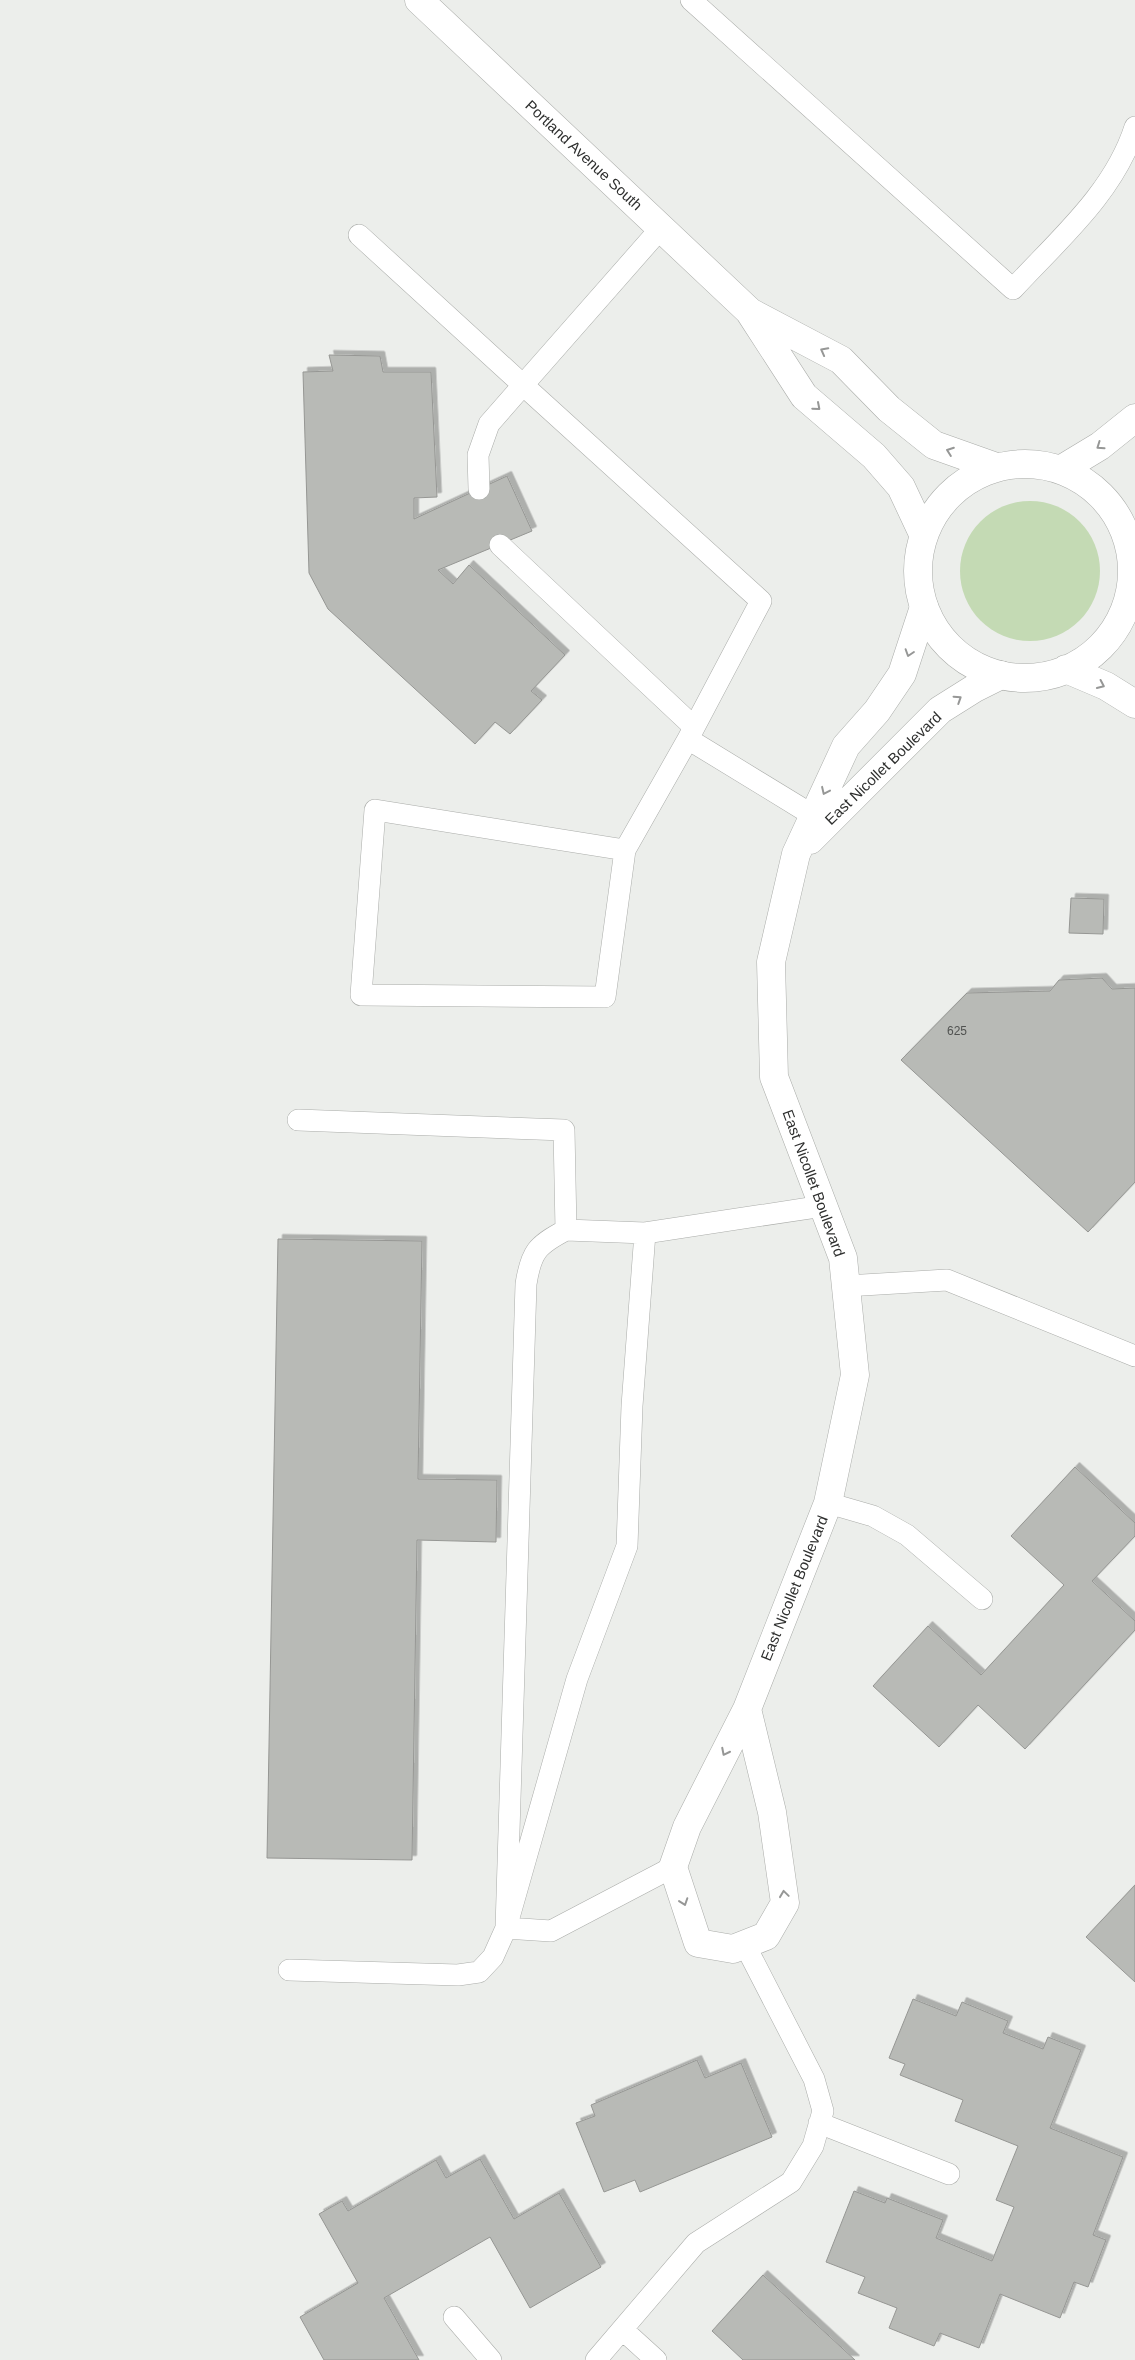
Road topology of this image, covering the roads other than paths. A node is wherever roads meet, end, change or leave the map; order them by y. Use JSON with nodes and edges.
{"nodes":[{"id":1,"x":420,"y":0,"type":"edge"},
{"id":2,"x":691,"y":0,"type":"edge"},
{"id":3,"x":1135,"y":127,"type":"edge"},
{"id":4,"x":661,"y":228,"type":"junction"},
{"id":5,"x":359,"y":235,"type":"dead end"},
{"id":6,"x":748,"y":311,"type":"junction"},
{"id":7,"x":522,"y":385,"type":"junction"},
{"id":8,"x":1135,"y":418,"type":"edge"},
{"id":9,"x":996,"y":467,"type":"junction"},
{"id":10,"x":1062,"y":470,"type":"junction"},
{"id":11,"x":479,"y":489,"type":"dead end"},
{"id":12,"x":1132,"y":535,"type":"edge"},
{"id":13,"x":924,"y":536,"type":"junction"},
{"id":14,"x":500,"y":545,"type":"dead end"},
{"id":15,"x":924,"y":607,"type":"junction"},
{"id":16,"x":1131,"y":613,"type":"edge"},
{"id":17,"x":1066,"y":670,"type":"junction"},
{"id":18,"x":1001,"y":675,"type":"junction"},
{"id":19,"x":1135,"y":704,"type":"edge"},
{"id":20,"x":691,"y":733,"type":"junction"},
{"id":21,"x":814,"y":816,"type":"junction"},
{"id":22,"x":625,"y":850,"type":"junction"},
{"id":23,"x":796,"y":854,"type":"junction"},
{"id":24,"x":298,"y":1120,"type":"dead end"},
{"id":25,"x":823,"y":1206,"type":"junction"},
{"id":26,"x":566,"y":1230,"type":"junction"},
{"id":27,"x":645,"y":1233,"type":"junction"},
{"id":28,"x":846,"y":1286,"type":"junction"},
{"id":29,"x":1135,"y":1356,"type":"edge"},
{"id":30,"x":828,"y":1503,"type":"junction"},
{"id":31,"x":982,"y":1599,"type":"dead end"},
{"id":32,"x":746,"y":1709,"type":"junction"},
{"id":33,"x":672,"y":1867,"type":"junction"},
{"id":34,"x":506,"y":1928,"type":"junction"},
{"id":35,"x":745,"y":1944,"type":"junction"},
{"id":36,"x":289,"y":1970,"type":"dead end"},
{"id":37,"x":820,"y":2124,"type":"junction"},
{"id":38,"x":949,"y":2174,"type":"dead end"},
{"id":39,"x":454,"y":2317,"type":"dead end"},
{"id":40,"x":623,"y":2330,"type":"junction"},
{"id":41,"x":491,"y":2360,"type":"edge"},
{"id":42,"x":596,"y":2360,"type":"edge"},
{"id":43,"x":656,"y":2360,"type":"edge"}],
"edges":[{"from":1,"to":4,"type":"street","name":"Portland Avenue South"},
{"from":2,"to":3,"type":"lane"},
{"from":4,"to":6,"type":"street","name":"Portland Avenue South"},
{"from":4,"to":7,"type":"lane"},
{"from":5,"to":7,"type":"lane"},
{"from":9,"to":6,"type":"street","name":"Portland Avenue South","one_way":true},
{"from":6,"to":13,"type":"street","name":"Portland Avenue South","one_way":true},
{"from":7,"to":11,"type":"lane"},
{"from":7,"to":20,"type":"lane"},
{"from":8,"to":10,"type":"street","one_way":true},
{"from":9,"to":10,"type":"street"},
{"from":9,"to":13,"type":"street"},
{"from":10,"to":12,"type":"street"},
{"from":12,"to":16,"type":"street"},
{"from":13,"to":15,"type":"street"},
{"from":14,"to":20,"type":"lane"},
{"from":15,"to":18,"type":"street"},
{"from":15,"to":21,"type":"street","name":"East Nicollet Boulevard","one_way":true},
{"from":16,"to":17,"type":"street"},
{"from":17,"to":18,"type":"street"},
{"from":17,"to":19,"type":"street","one_way":true},
{"from":23,"to":18,"type":"street","name":"East Nicollet Boulevard","one_way":true},
{"from":20,"to":21,"type":"lane"},
{"from":20,"to":22,"type":"lane"},
{"from":21,"to":23,"type":"street","name":"East Nicollet Boulevard"},
{"from":22,"to":22,"type":"lane"},
{"from":23,"to":25,"type":"street","name":"East Nicollet Boulevard"},
{"from":24,"to":26,"type":"lane"},
{"from":25,"to":27,"type":"lane"},
{"from":25,"to":28,"type":"street","name":"East Nicollet Boulevard"},
{"from":26,"to":27,"type":"lane"},
{"from":26,"to":34,"type":"lane"},
{"from":27,"to":34,"type":"lane"},
{"from":28,"to":29,"type":"lane"},
{"from":28,"to":30,"type":"street","name":"East Nicollet Boulevard"},
{"from":30,"to":31,"type":"lane"},
{"from":30,"to":32,"type":"street","name":"East Nicollet Boulevard"},
{"from":32,"to":33,"type":"street","name":"East Nicollet Boulevard","one_way":true},
{"from":35,"to":32,"type":"street","one_way":true},
{"from":33,"to":34,"type":"lane"},
{"from":33,"to":35,"type":"street","one_way":true},
{"from":34,"to":36,"type":"lane"},
{"from":35,"to":37,"type":"lane"},
{"from":37,"to":38,"type":"lane"},
{"from":37,"to":40,"type":"lane"},
{"from":39,"to":41,"type":"lane"},
{"from":40,"to":42,"type":"lane"},
{"from":40,"to":43,"type":"lane"}]}
